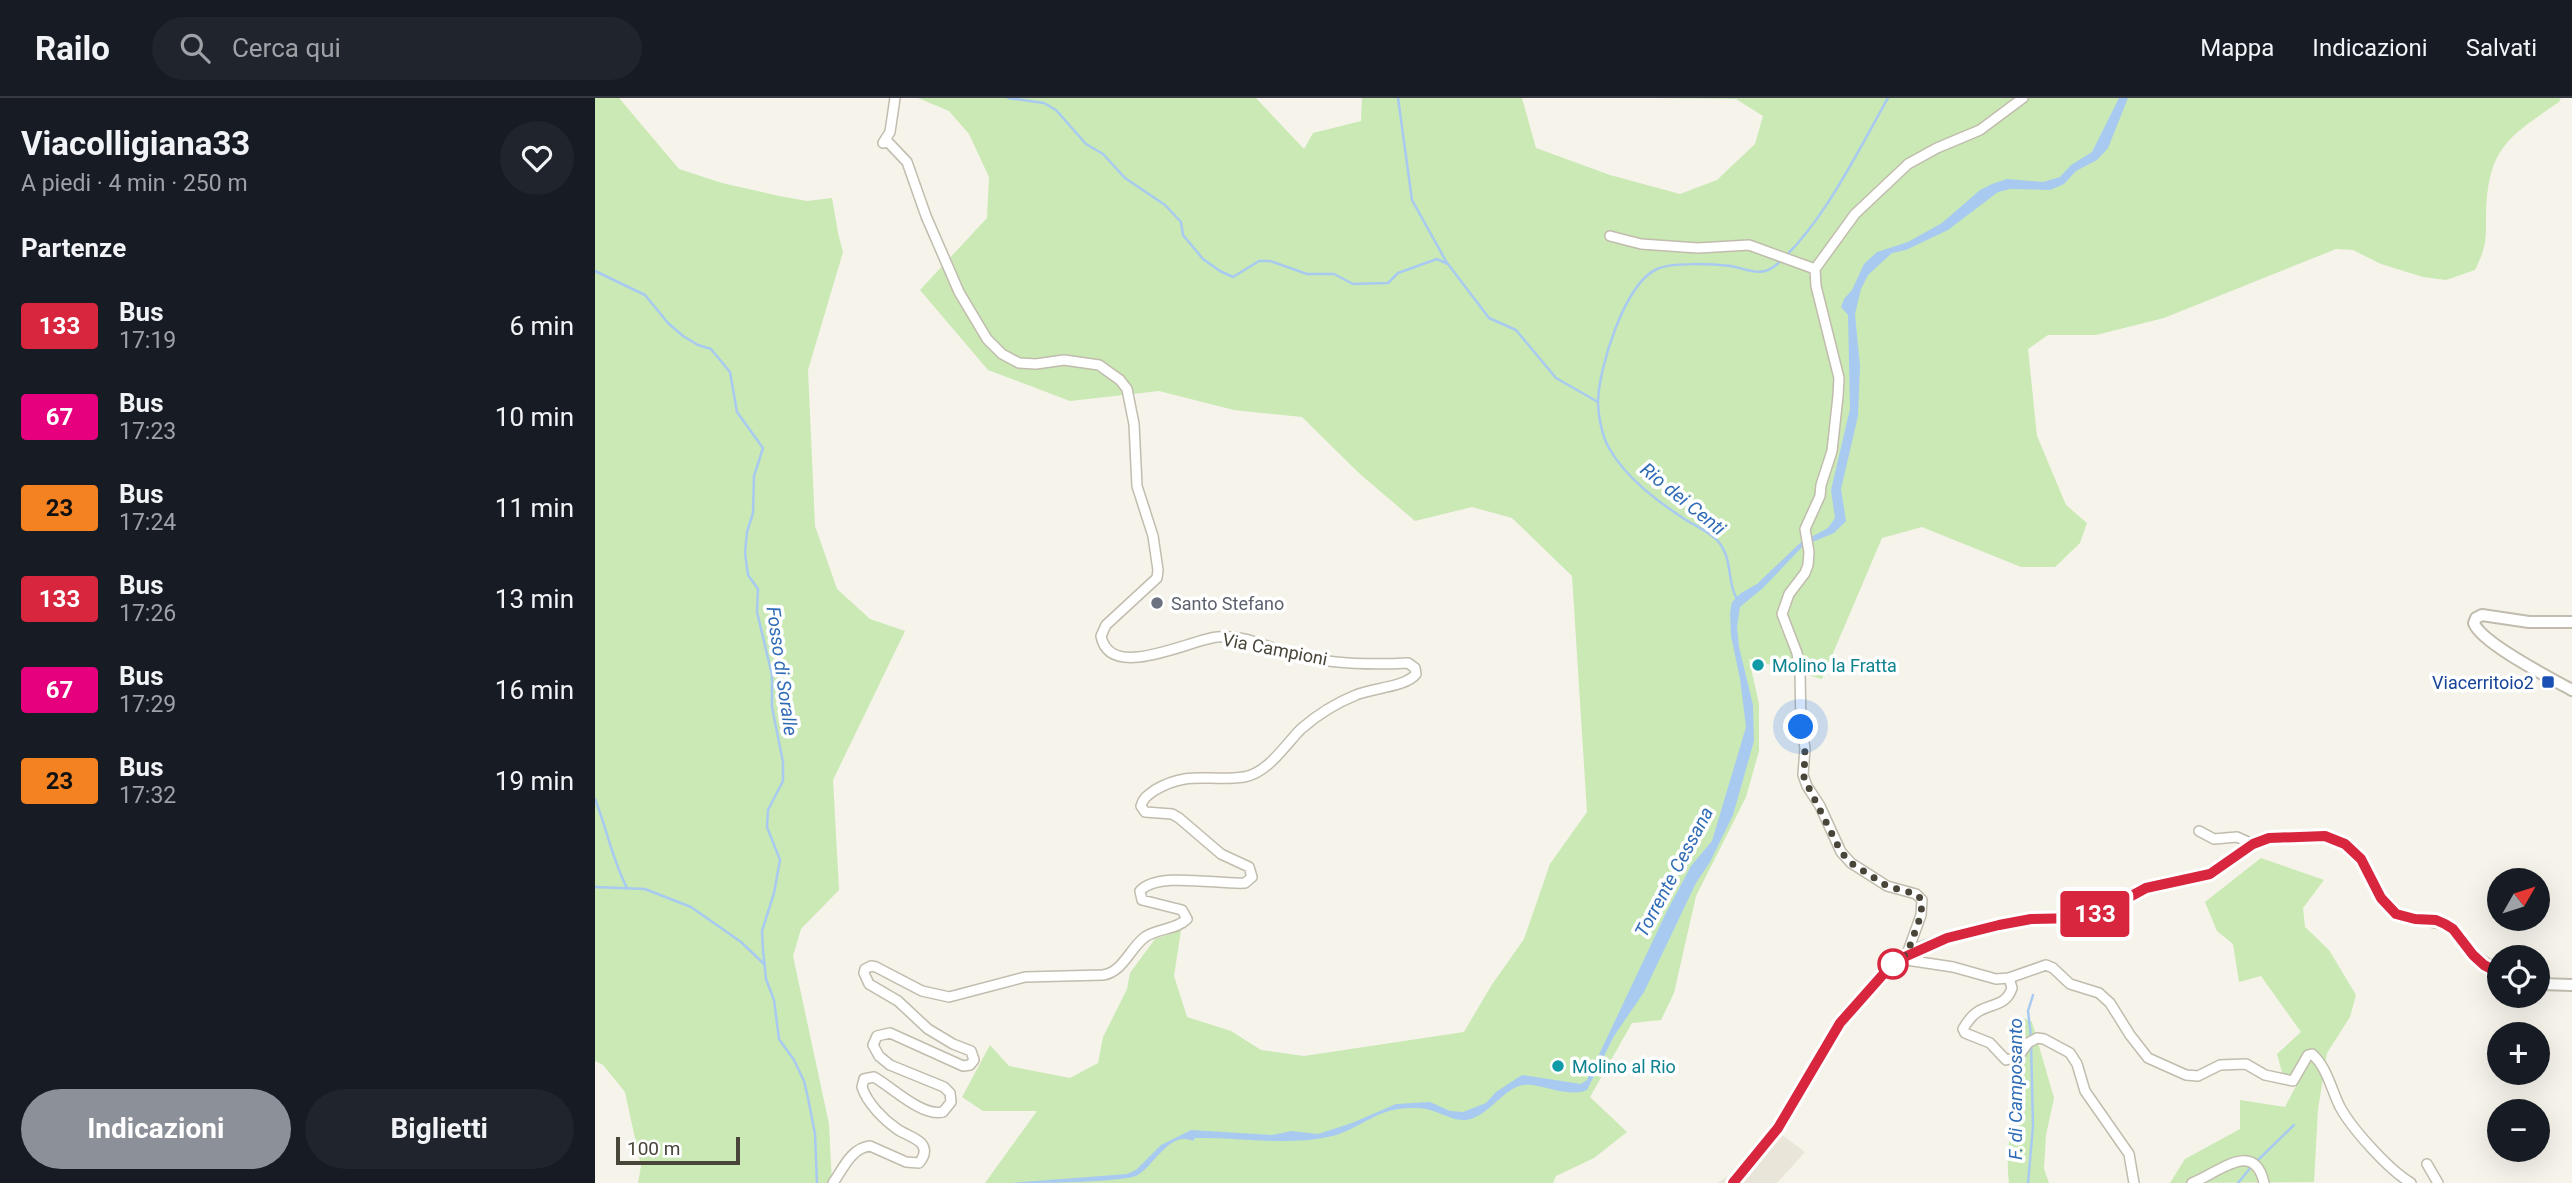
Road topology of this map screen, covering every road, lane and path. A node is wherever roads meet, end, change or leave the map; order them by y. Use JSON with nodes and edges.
{"nodes":[{"id":1,"x":895,"y":98,"type":"edge"},
{"id":2,"x":2023,"y":98,"type":"edge"},
{"id":3,"x":1610,"y":236,"type":"dead end"},
{"id":4,"x":1815,"y":269,"type":"junction"},
{"id":5,"x":2572,"y":622,"type":"edge"},
{"id":6,"x":2572,"y":690,"type":"edge"},
{"id":7,"x":2199,"y":831,"type":"dead end"},
{"id":8,"x":2253,"y":844,"type":"junction"},
{"id":9,"x":1903,"y":956,"type":"junction"},
{"id":10,"x":2487,"y":967,"type":"edge"},
{"id":11,"x":2009,"y":978,"type":"junction"},
{"id":12,"x":2550,"y":985,"type":"edge"},
{"id":13,"x":2572,"y":985,"type":"edge"},
{"id":14,"x":2427,"y":1164,"type":"dead end"},
{"id":15,"x":833,"y":1183,"type":"edge"},
{"id":16,"x":1733,"y":1183,"type":"edge"},
{"id":17,"x":2134,"y":1183,"type":"edge"},
{"id":18,"x":2192,"y":1183,"type":"edge"},
{"id":19,"x":2264,"y":1183,"type":"edge"},
{"id":20,"x":2411,"y":1183,"type":"edge"},
{"id":21,"x":2438,"y":1183,"type":"edge"}],
"edges":[{"from":1,"to":15,"type":"street","name":"Via Campioni"},
{"from":2,"to":4,"type":"street"},
{"from":3,"to":4,"type":"street"},
{"from":4,"to":9,"type":"street"},
{"from":5,"to":6,"type":"street"},
{"from":7,"to":8,"type":"street"},
{"from":8,"to":9,"type":"street"},
{"from":8,"to":10,"type":"street"},
{"from":9,"to":11,"type":"street"},
{"from":9,"to":16,"type":"street"},
{"from":11,"to":17,"type":"street"},
{"from":11,"to":20,"type":"street"},
{"from":12,"to":13,"type":"street"},
{"from":14,"to":21,"type":"street"},
{"from":18,"to":19,"type":"street"}]}
